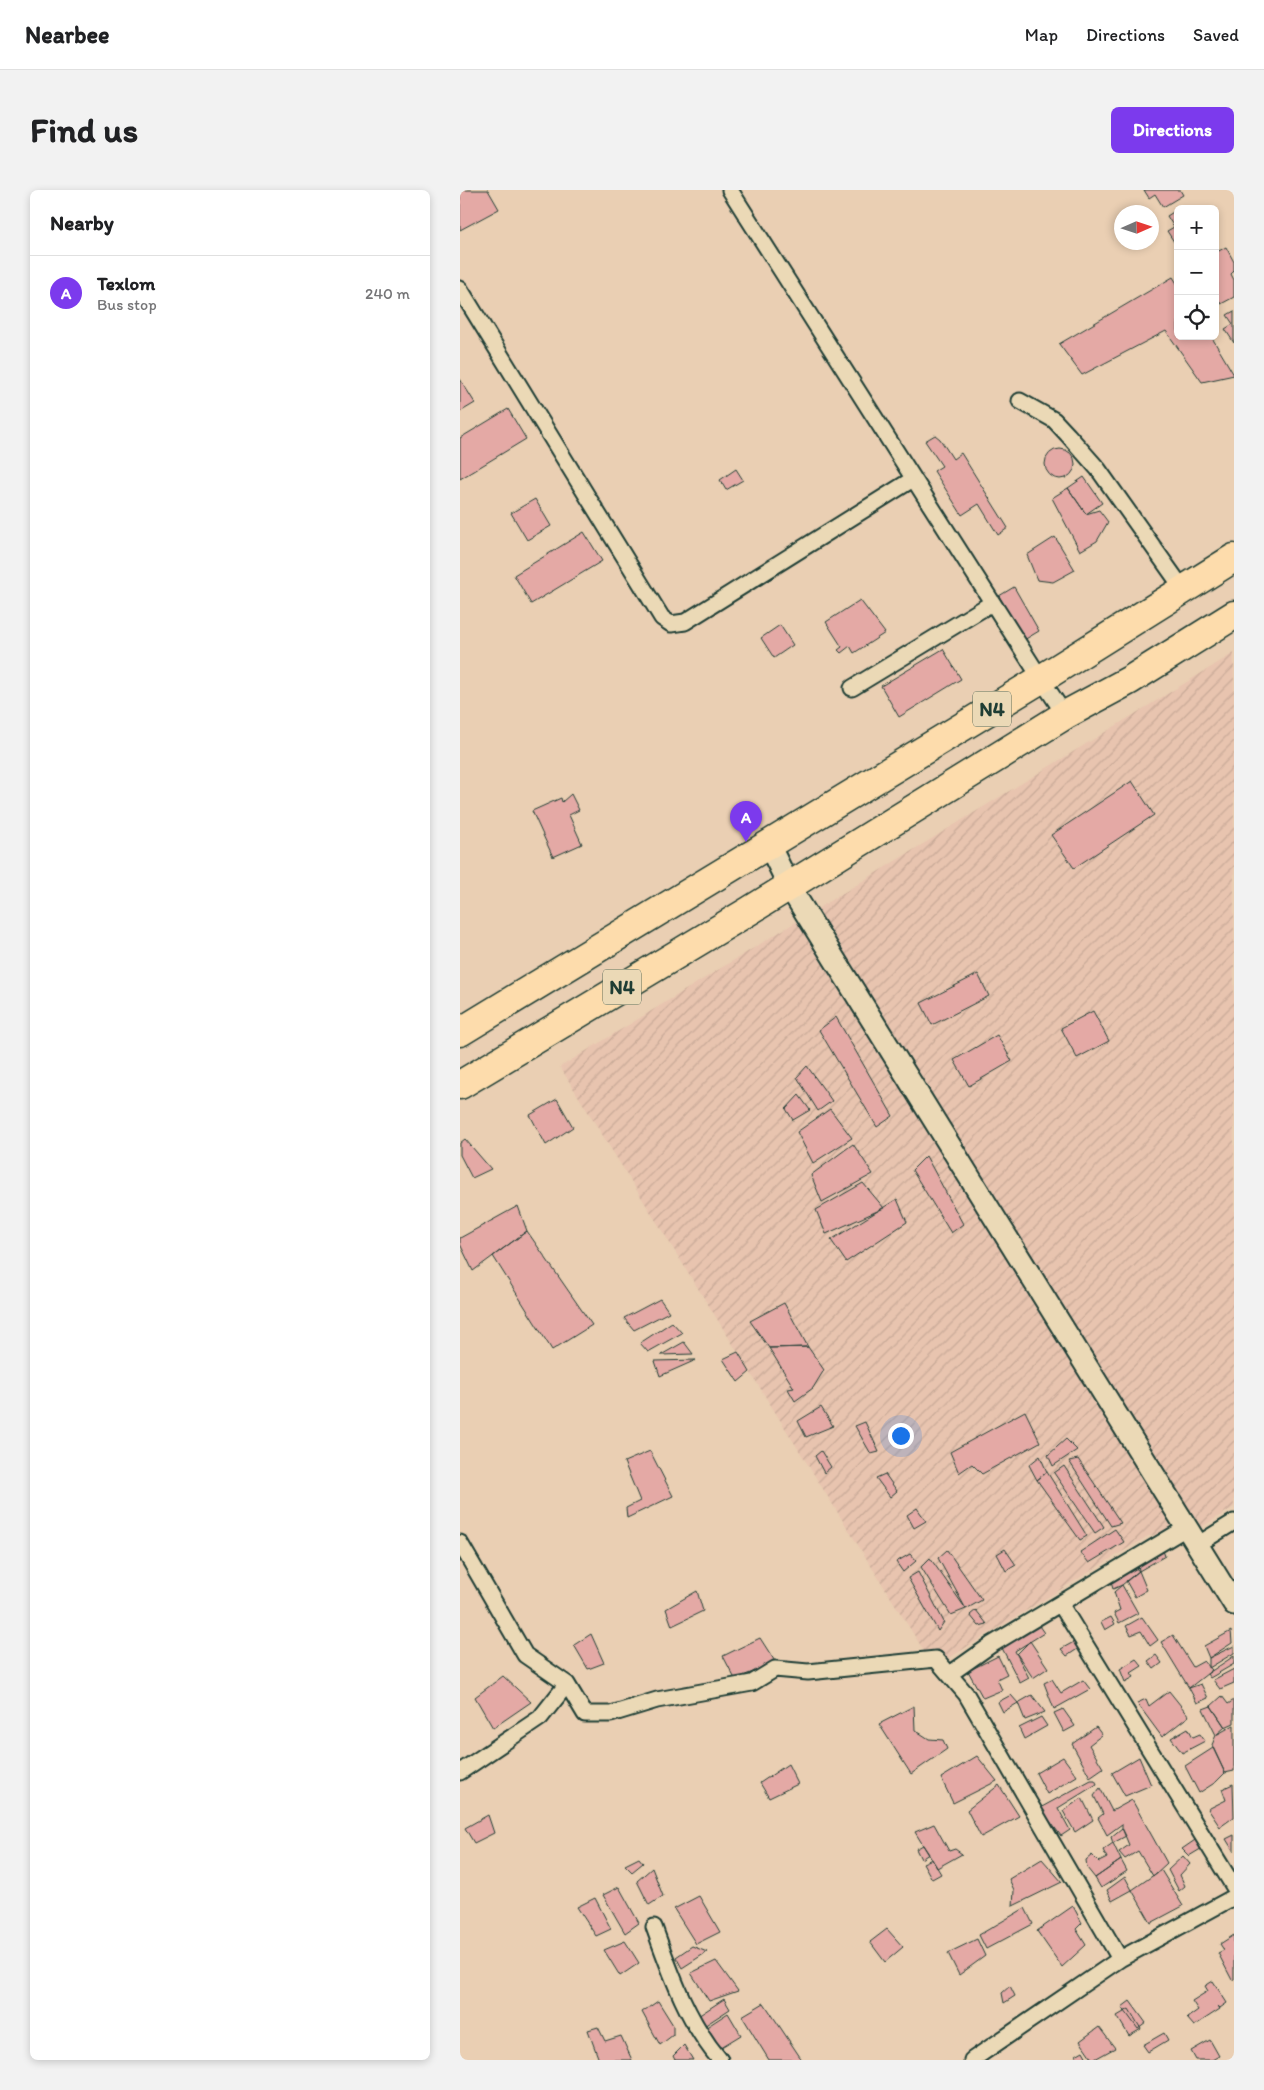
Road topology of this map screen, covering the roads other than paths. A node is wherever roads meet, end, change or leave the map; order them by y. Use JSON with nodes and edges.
{"nodes":[{"id":1,"x":730,"y":190,"type":"edge"},
{"id":2,"x":460,"y":289,"type":"edge"},
{"id":3,"x":1020,"y":401,"type":"dead end"},
{"id":4,"x":913,"y":479,"type":"junction"},
{"id":5,"x":1234,"y":558,"type":"edge"},
{"id":6,"x":1182,"y":589,"type":"junction"},
{"id":7,"x":992,"y":604,"type":"junction"},
{"id":8,"x":1234,"y":615,"type":"edge"},
{"id":9,"x":1041,"y":679,"type":"junction"},
{"id":10,"x":852,"y":688,"type":"dead end"},
{"id":11,"x":1066,"y":715,"type":"junction"},
{"id":12,"x":768,"y":845,"type":"junction"},
{"id":13,"x":789,"y":886,"type":"junction"},
{"id":14,"x":460,"y":1032,"type":"edge"},
{"id":15,"x":460,"y":1085,"type":"edge"},
{"id":16,"x":1234,"y":1522,"type":"edge"},
{"id":17,"x":1192,"y":1537,"type":"junction"},
{"id":18,"x":460,"y":1543,"type":"edge"},
{"id":19,"x":1234,"y":1604,"type":"edge"},
{"id":20,"x":1061,"y":1605,"type":"junction"},
{"id":21,"x":950,"y":1674,"type":"junction"},
{"id":22,"x":568,"y":1684,"type":"junction"},
{"id":23,"x":460,"y":1772,"type":"edge"},
{"id":24,"x":1234,"y":1887,"type":"edge"},
{"id":25,"x":1234,"y":1897,"type":"edge"},
{"id":26,"x":654,"y":1927,"type":"dead end"},
{"id":27,"x":1120,"y":1959,"type":"junction"},
{"id":28,"x":720,"y":2060,"type":"edge"},
{"id":29,"x":972,"y":2060,"type":"edge"}],
"edges":[{"from":1,"to":4,"type":"street"},
{"from":2,"to":4,"type":"street"},
{"from":3,"to":6,"type":"street"},
{"from":4,"to":7,"type":"street"},
{"from":5,"to":6,"type":"highway","number":"N4"},
{"from":6,"to":9,"type":"highway","number":"N4"},
{"from":7,"to":9,"type":"street"},
{"from":7,"to":10,"type":"street"},
{"from":8,"to":11,"type":"highway","number":"N4"},
{"from":9,"to":11,"type":"street"},
{"from":9,"to":12,"type":"highway","number":"N4"},
{"from":11,"to":13,"type":"highway","number":"N4"},
{"from":12,"to":13,"type":"street"},
{"from":12,"to":14,"type":"highway","number":"N4"},
{"from":13,"to":15,"type":"highway","number":"N4"},
{"from":13,"to":17,"type":"street"},
{"from":16,"to":17,"type":"street"},
{"from":17,"to":19,"type":"street"},
{"from":17,"to":20,"type":"street"},
{"from":18,"to":22,"type":"street"},
{"from":20,"to":21,"type":"street"},
{"from":20,"to":24,"type":"street"},
{"from":21,"to":22,"type":"street"},
{"from":21,"to":27,"type":"street"},
{"from":22,"to":23,"type":"street"},
{"from":25,"to":27,"type":"street"},
{"from":26,"to":28,"type":"street"},
{"from":27,"to":29,"type":"street"}]}
